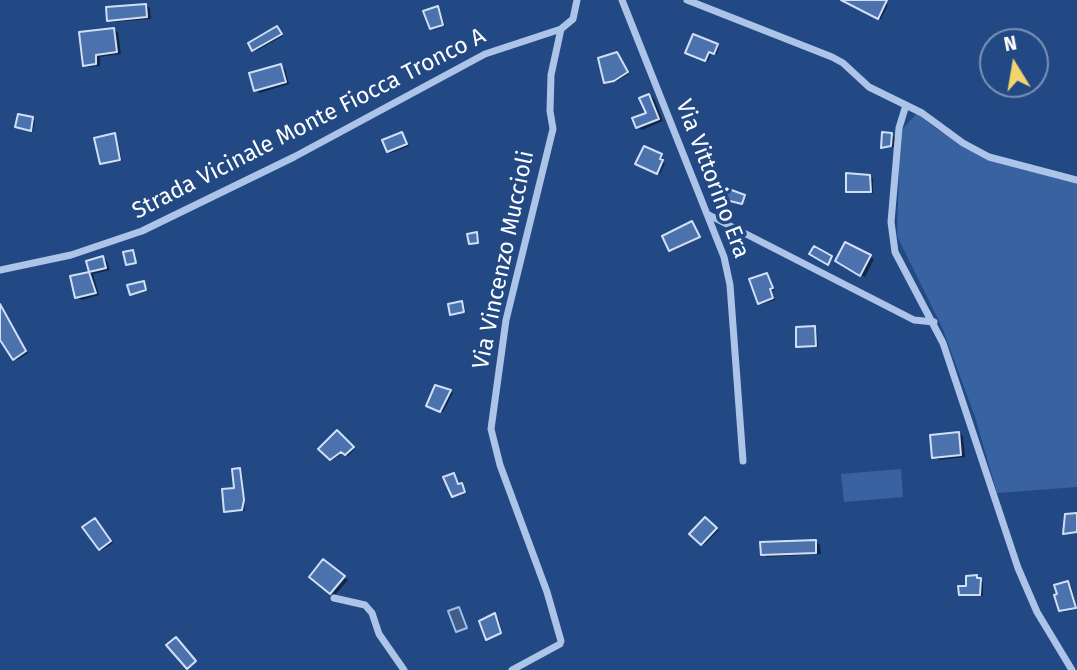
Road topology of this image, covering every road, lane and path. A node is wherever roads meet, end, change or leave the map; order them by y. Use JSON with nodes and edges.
{"nodes":[{"id":1,"x":577,"y":0,"type":"edge"},
{"id":2,"x":622,"y":0,"type":"edge"},
{"id":3,"x":687,"y":0,"type":"edge"},
{"id":4,"x":561,"y":29,"type":"junction"},
{"id":5,"x":906,"y":105,"type":"junction"},
{"id":6,"x":1077,"y":180,"type":"edge"},
{"id":7,"x":707,"y":214,"type":"junction"},
{"id":8,"x":0,"y":270,"type":"edge"},
{"id":9,"x":934,"y":322,"type":"junction"},
{"id":10,"x":743,"y":461,"type":"dead end"},
{"id":11,"x":334,"y":598,"type":"dead end"},
{"id":12,"x":404,"y":670,"type":"edge"},
{"id":13,"x":512,"y":670,"type":"edge"},
{"id":14,"x":1072,"y":670,"type":"edge"}],
"edges":[{"from":1,"to":4,"type":"street"},
{"from":2,"to":7,"type":"street","name":"Via Vittorino Era"},
{"from":3,"to":5,"type":"street"},
{"from":4,"to":8,"type":"street","name":"Strada Vicinale Monte Fiocca Tronco A"},
{"from":4,"to":13,"type":"street","name":"Via Vincenzo Muccioli"},
{"from":5,"to":6,"type":"street"},
{"from":5,"to":9,"type":"street"},
{"from":7,"to":9,"type":"street"},
{"from":7,"to":10,"type":"street","name":"Via Vittorino Era"},
{"from":9,"to":14,"type":"street"},
{"from":11,"to":12,"type":"street"}]}
